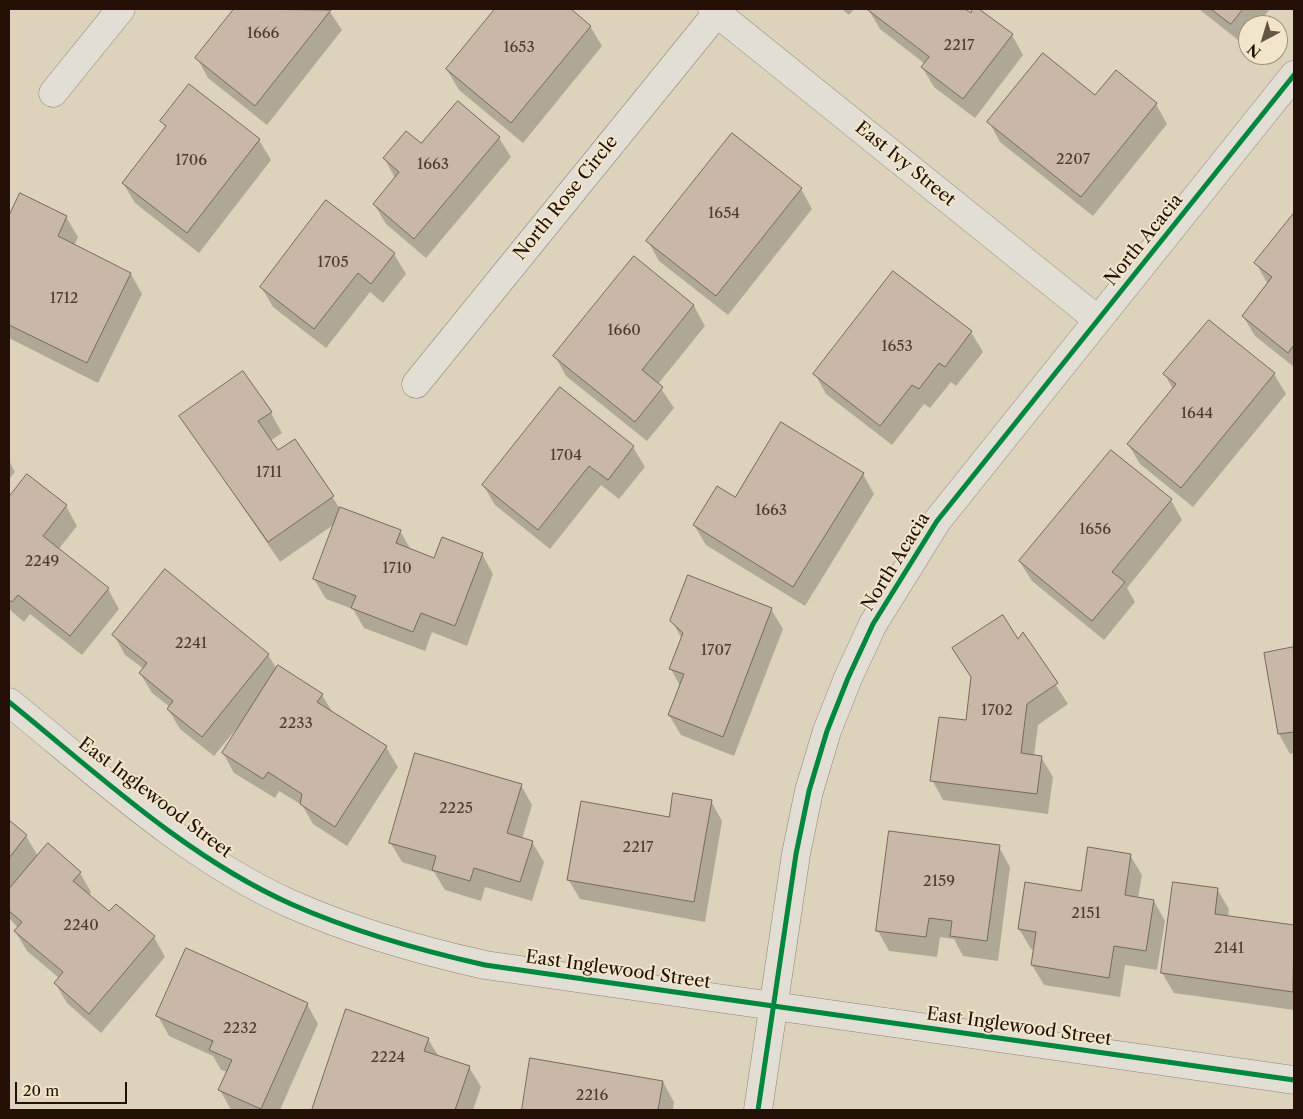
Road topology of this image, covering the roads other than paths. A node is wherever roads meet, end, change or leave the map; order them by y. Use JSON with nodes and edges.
{"nodes":[{"id":1,"x":121,"y":9,"type":"edge"},
{"id":2,"x":714,"y":11,"type":"edge"},
{"id":3,"x":1294,"y":75,"type":"edge"},
{"id":4,"x":53,"y":93,"type":"dead end"},
{"id":5,"x":1098,"y":320,"type":"junction"},
{"id":6,"x":416,"y":384,"type":"dead end"},
{"id":7,"x":9,"y":702,"type":"edge"},
{"id":8,"x":773,"y":1006,"type":"junction"},
{"id":9,"x":1294,"y":1080,"type":"edge"},
{"id":10,"x":758,"y":1110,"type":"edge"}],
"edges":[{"from":1,"to":4,"type":"street"},
{"from":2,"to":5,"type":"street","name":"East Ivy Street"},
{"from":2,"to":6,"type":"street","name":"North Rose Circle"},
{"from":3,"to":5,"type":"street","name":"North Acacia"},
{"from":5,"to":8,"type":"street","name":"North Acacia"},
{"from":7,"to":8,"type":"street","name":"East Inglewood Street"},
{"from":8,"to":9,"type":"street","name":"East Inglewood Street"},
{"from":8,"to":10,"type":"street","name":"North Acacia"}]}
